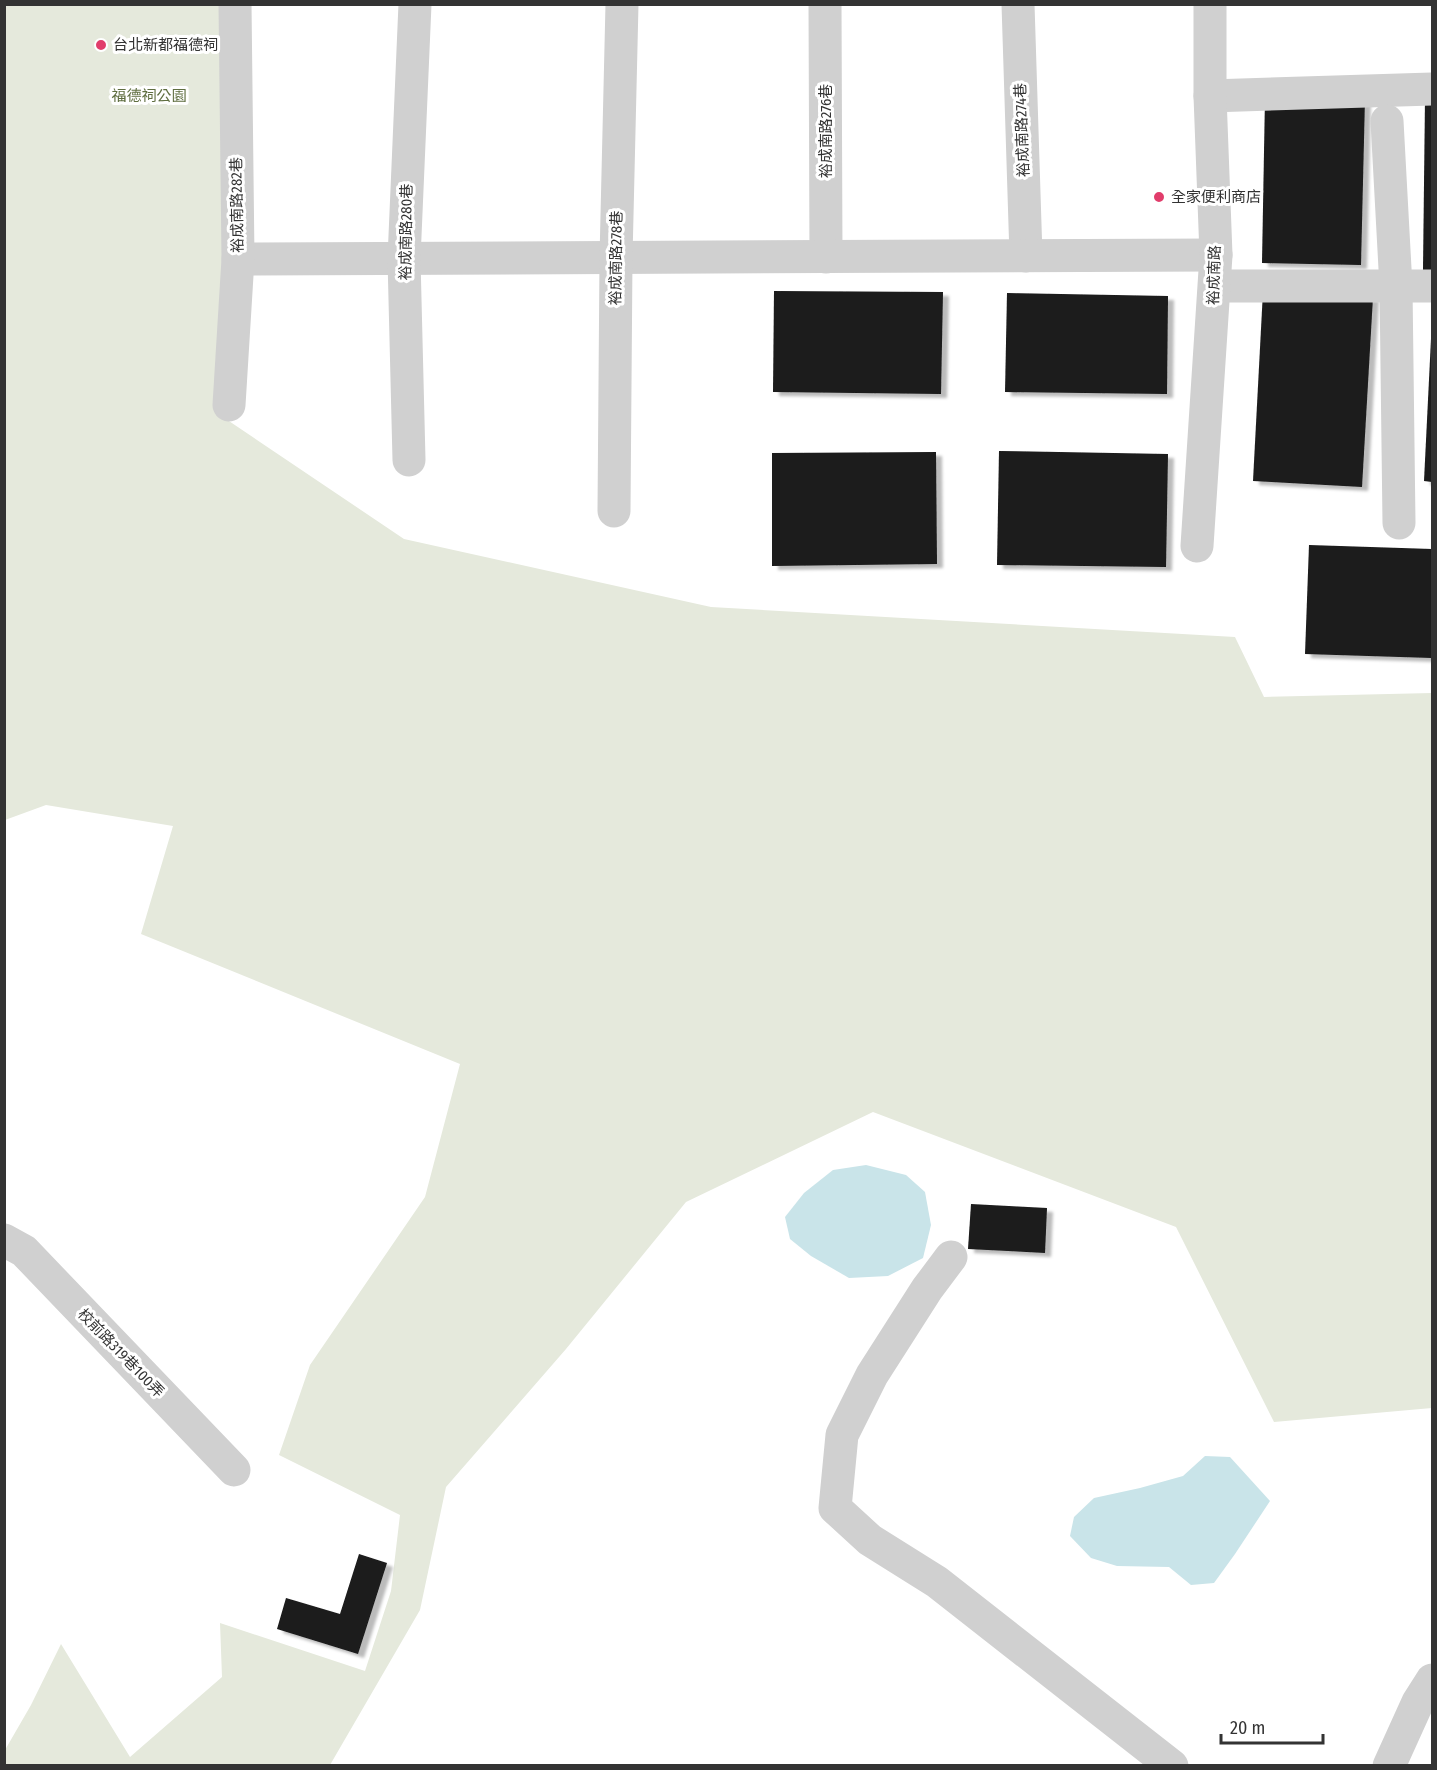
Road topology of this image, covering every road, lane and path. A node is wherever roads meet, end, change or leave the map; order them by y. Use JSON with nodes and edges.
{"nodes":[{"id":1,"x":235,"y":4,"type":"edge"},
{"id":2,"x":415,"y":4,"type":"edge"},
{"id":3,"x":622,"y":4,"type":"edge"},
{"id":4,"x":825,"y":4,"type":"edge"},
{"id":5,"x":1018,"y":4,"type":"edge"},
{"id":6,"x":1210,"y":4,"type":"edge"},
{"id":7,"x":1432,"y":89,"type":"edge"},
{"id":8,"x":1210,"y":96,"type":"junction"},
{"id":9,"x":1387,"y":121,"type":"dead end"},
{"id":10,"x":1026,"y":256,"type":"junction"},
{"id":11,"x":826,"y":257,"type":"junction"},
{"id":12,"x":616,"y":258,"type":"junction"},
{"id":13,"x":237,"y":259,"type":"junction"},
{"id":14,"x":404,"y":259,"type":"junction"},
{"id":15,"x":1215,"y":271,"type":"junction"},
{"id":16,"x":1432,"y":286,"type":"edge"},
{"id":17,"x":1396,"y":287,"type":"junction"},
{"id":18,"x":229,"y":405,"type":"dead end"},
{"id":19,"x":409,"y":460,"type":"dead end"},
{"id":20,"x":614,"y":511,"type":"dead end"},
{"id":21,"x":1399,"y":523,"type":"dead end"},
{"id":22,"x":1197,"y":546,"type":"dead end"},
{"id":23,"x":4,"y":1240,"type":"edge"},
{"id":24,"x":951,"y":1257,"type":"dead end"},
{"id":25,"x":234,"y":1470,"type":"dead end"},
{"id":26,"x":1432,"y":1680,"type":"edge"},
{"id":27,"x":1172,"y":1766,"type":"edge"},
{"id":28,"x":1389,"y":1766,"type":"edge"}],
"edges":[{"from":1,"to":13,"type":"street","name":"裕成南路282巷"},
{"from":2,"to":14,"type":"street","name":"裕成南路280巷"},
{"from":3,"to":12,"type":"street","name":"裕成南路278巷"},
{"from":4,"to":11,"type":"street","name":"裕成南路276巷"},
{"from":5,"to":10,"type":"street","name":"裕成南路274巷"},
{"from":6,"to":8,"type":"street","name":"裕成南路"},
{"from":7,"to":8,"type":"street"},
{"from":8,"to":15,"type":"street","name":"裕成南路"},
{"from":9,"to":17,"type":"street"},
{"from":10,"to":11,"type":"street"},
{"from":10,"to":15,"type":"street"},
{"from":11,"to":12,"type":"street"},
{"from":12,"to":14,"type":"street"},
{"from":12,"to":20,"type":"street","name":"裕成南路278巷"},
{"from":13,"to":14,"type":"street"},
{"from":13,"to":18,"type":"street","name":"裕成南路282巷"},
{"from":14,"to":19,"type":"street","name":"裕成南路280巷"},
{"from":15,"to":17,"type":"street"},
{"from":15,"to":22,"type":"street","name":"裕成南路"},
{"from":16,"to":17,"type":"street"},
{"from":17,"to":21,"type":"street"},
{"from":23,"to":25,"type":"street","name":"校前路319巷100弄"},
{"from":24,"to":27,"type":"street"},
{"from":26,"to":28,"type":"street"}]}
